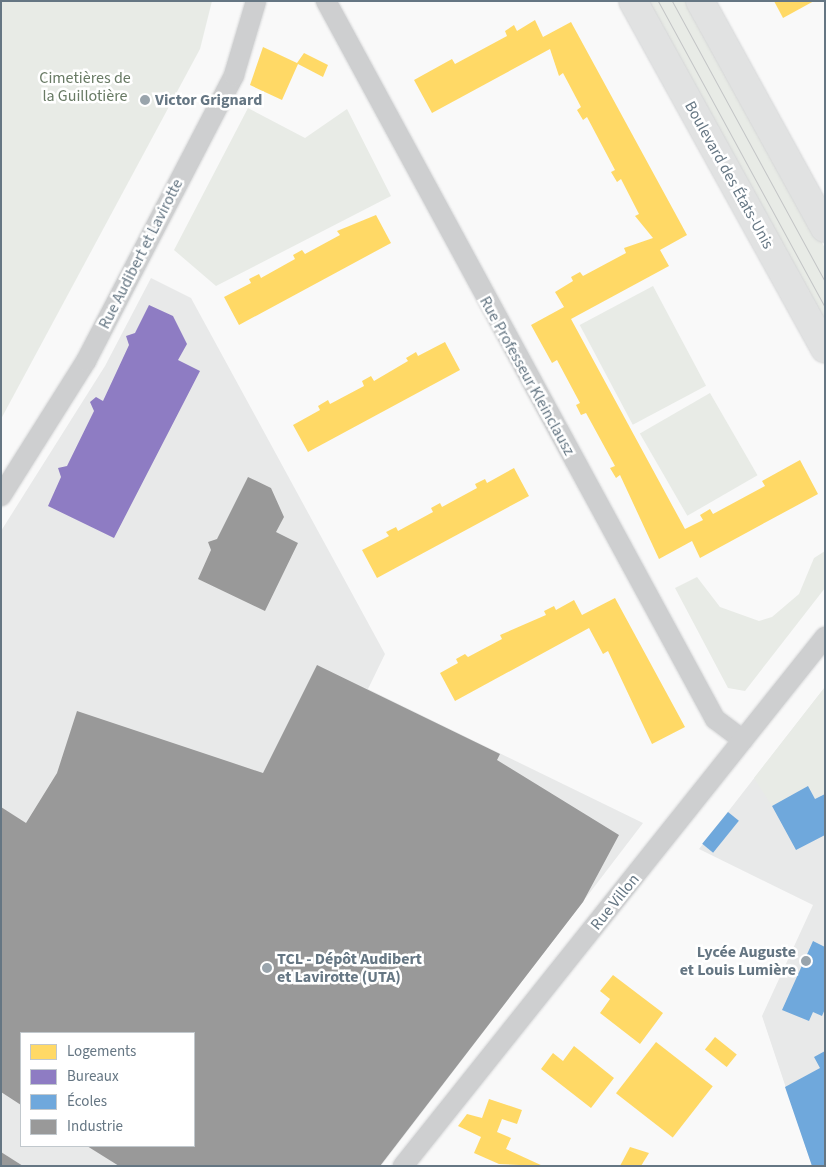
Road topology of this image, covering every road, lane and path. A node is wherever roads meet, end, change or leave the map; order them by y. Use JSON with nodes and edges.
{"nodes":[{"id":1,"x":256,"y":1,"type":"edge"},
{"id":2,"x":326,"y":1,"type":"edge"},
{"id":3,"x":633,"y":1,"type":"edge"},
{"id":4,"x":700,"y":1,"type":"edge"},
{"id":5,"x":825,"y":228,"type":"edge"},
{"id":6,"x":825,"y":348,"type":"edge"},
{"id":7,"x":1,"y":496,"type":"edge"},
{"id":8,"x":825,"y":637,"type":"edge"},
{"id":9,"x":742,"y":740,"type":"junction"},
{"id":10,"x":403,"y":1166,"type":"edge"}],
"edges":[{"from":1,"to":7,"type":"street","name":"Rue Audibert et Lavirotte"},
{"from":2,"to":9,"type":"street","name":"Rue Professeur Kleinclausz"},
{"from":3,"to":6,"type":"main road","name":"Boulevard des États-Unis"},
{"from":4,"to":5,"type":"main road"},
{"from":8,"to":9,"type":"street","name":"Rue Villon"},
{"from":9,"to":10,"type":"street","name":"Rue Villon"}]}
